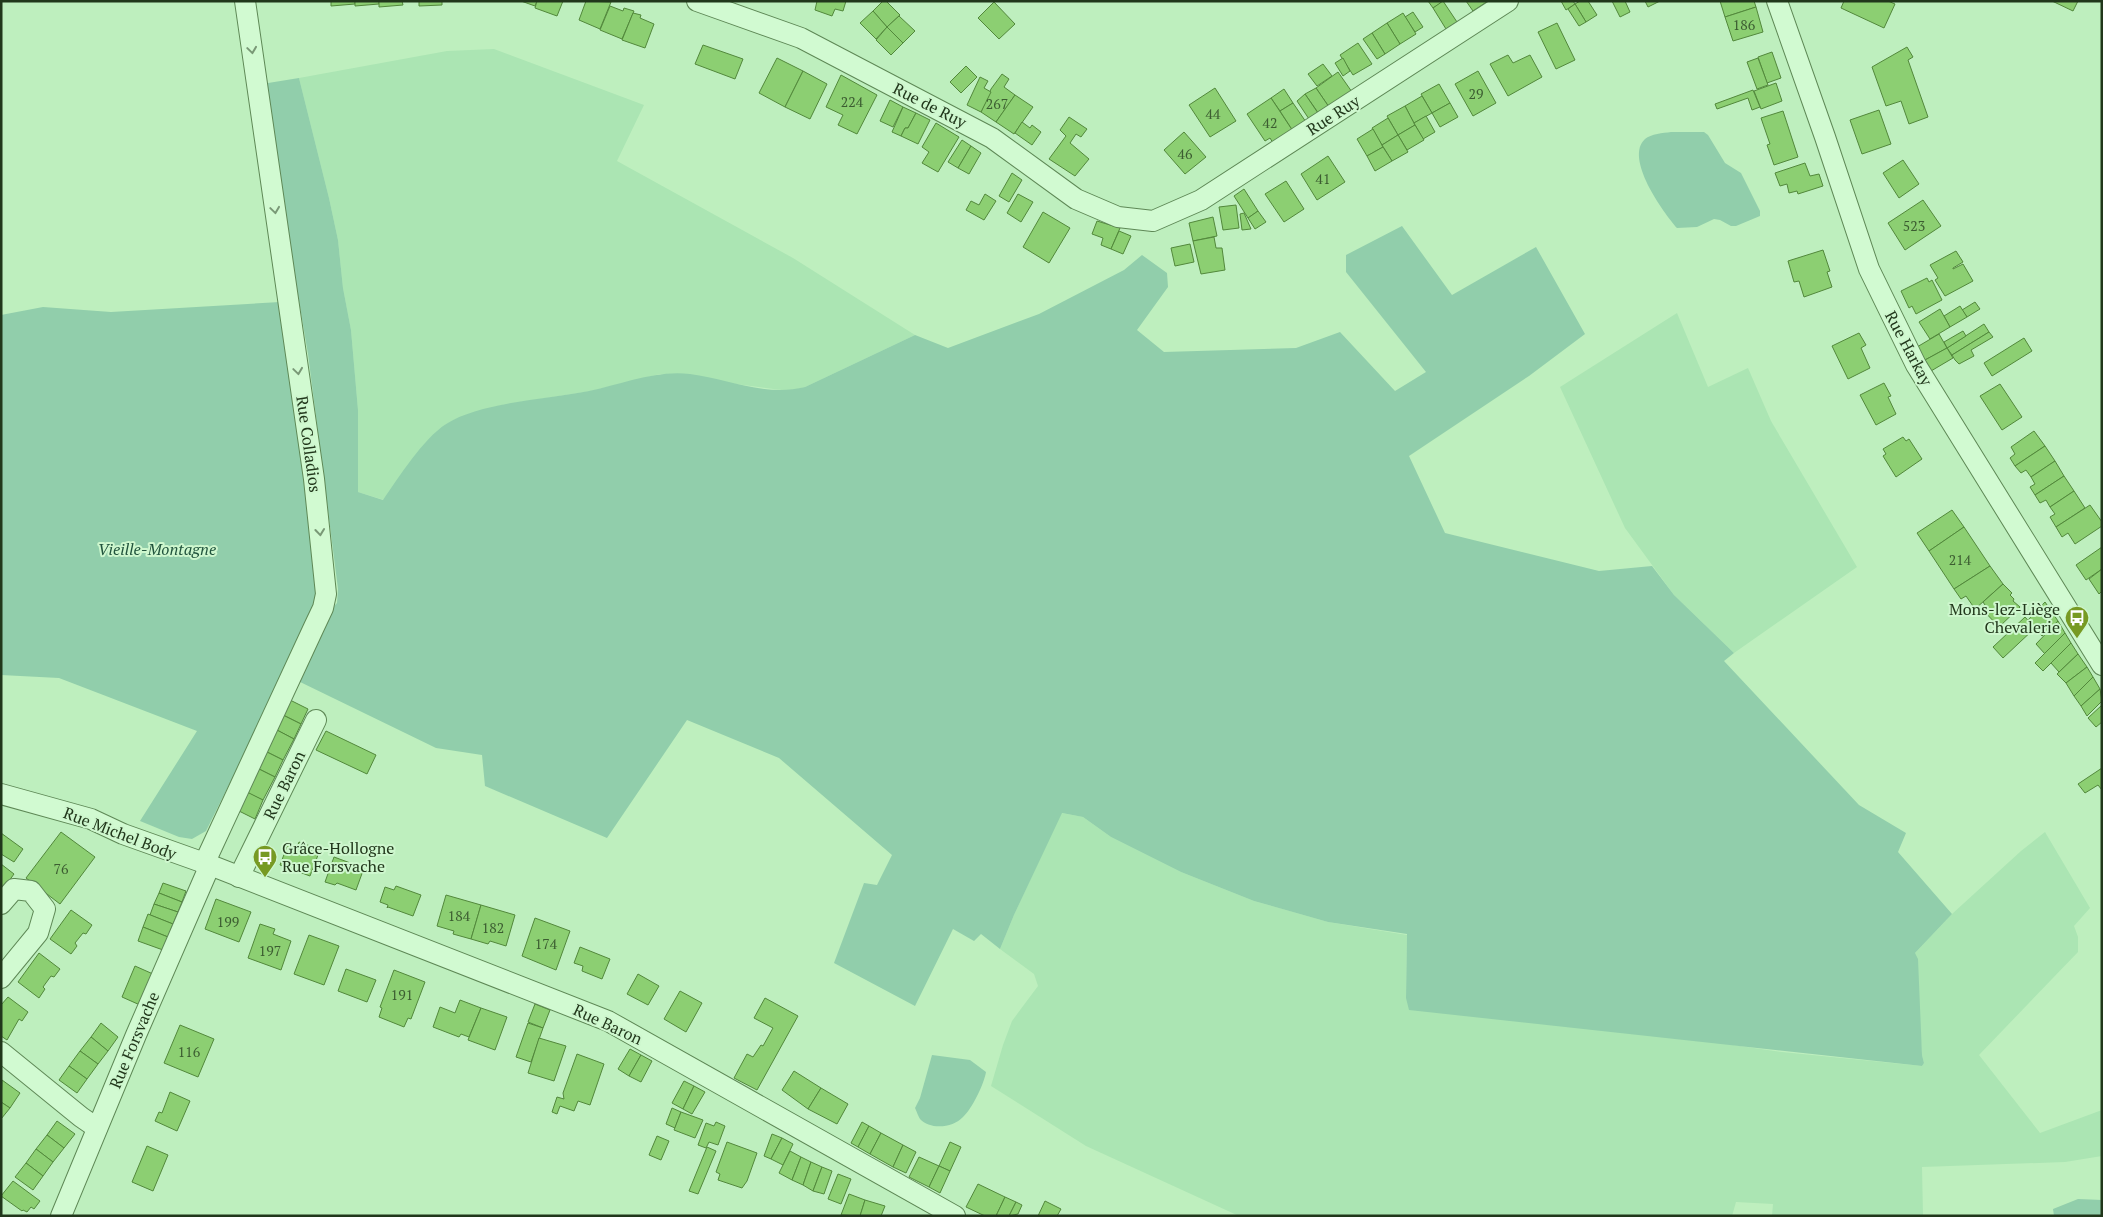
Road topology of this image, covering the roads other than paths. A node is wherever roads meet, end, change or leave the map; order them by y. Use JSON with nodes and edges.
{"nodes":[{"id":1,"x":245,"y":1,"type":"edge"},
{"id":2,"x":697,"y":1,"type":"edge"},
{"id":3,"x":1508,"y":1,"type":"edge"},
{"id":4,"x":1777,"y":1,"type":"edge"},
{"id":5,"x":1153,"y":221,"type":"joint"},
{"id":6,"x":2102,"y":665,"type":"edge"},
{"id":7,"x":316,"y":720,"type":"dead end"},
{"id":8,"x":1,"y":794,"type":"edge"},
{"id":9,"x":207,"y":864,"type":"junction"},
{"id":10,"x":238,"y":877,"type":"junction"},
{"id":11,"x":1,"y":904,"type":"edge"},
{"id":12,"x":1,"y":978,"type":"edge"},
{"id":13,"x":1,"y":1052,"type":"edge"},
{"id":14,"x":97,"y":1128,"type":"junction"},
{"id":15,"x":61,"y":1216,"type":"edge"},
{"id":16,"x":955,"y":1216,"type":"edge"}],
"edges":[{"from":1,"to":9,"type":"street","name":"Rue Colladios","one_way":true},
{"from":2,"to":5,"type":"street","name":"Rue de Ruy"},
{"from":3,"to":5,"type":"street","name":"Rue Ruy"},
{"from":4,"to":6,"type":"street","name":"Rue Harkay"},
{"from":7,"to":10,"type":"street","name":"Rue Baron"},
{"from":8,"to":9,"type":"street","name":"Rue Michel Body"},
{"from":9,"to":10,"type":"street","name":"Rue Baron"},
{"from":9,"to":14,"type":"street","name":"Rue Forsvache"},
{"from":10,"to":16,"type":"street","name":"Rue Baron"},
{"from":11,"to":12,"type":"street"},
{"from":13,"to":14,"type":"street"},
{"from":14,"to":15,"type":"street","name":"Rue Forsvache"}]}
